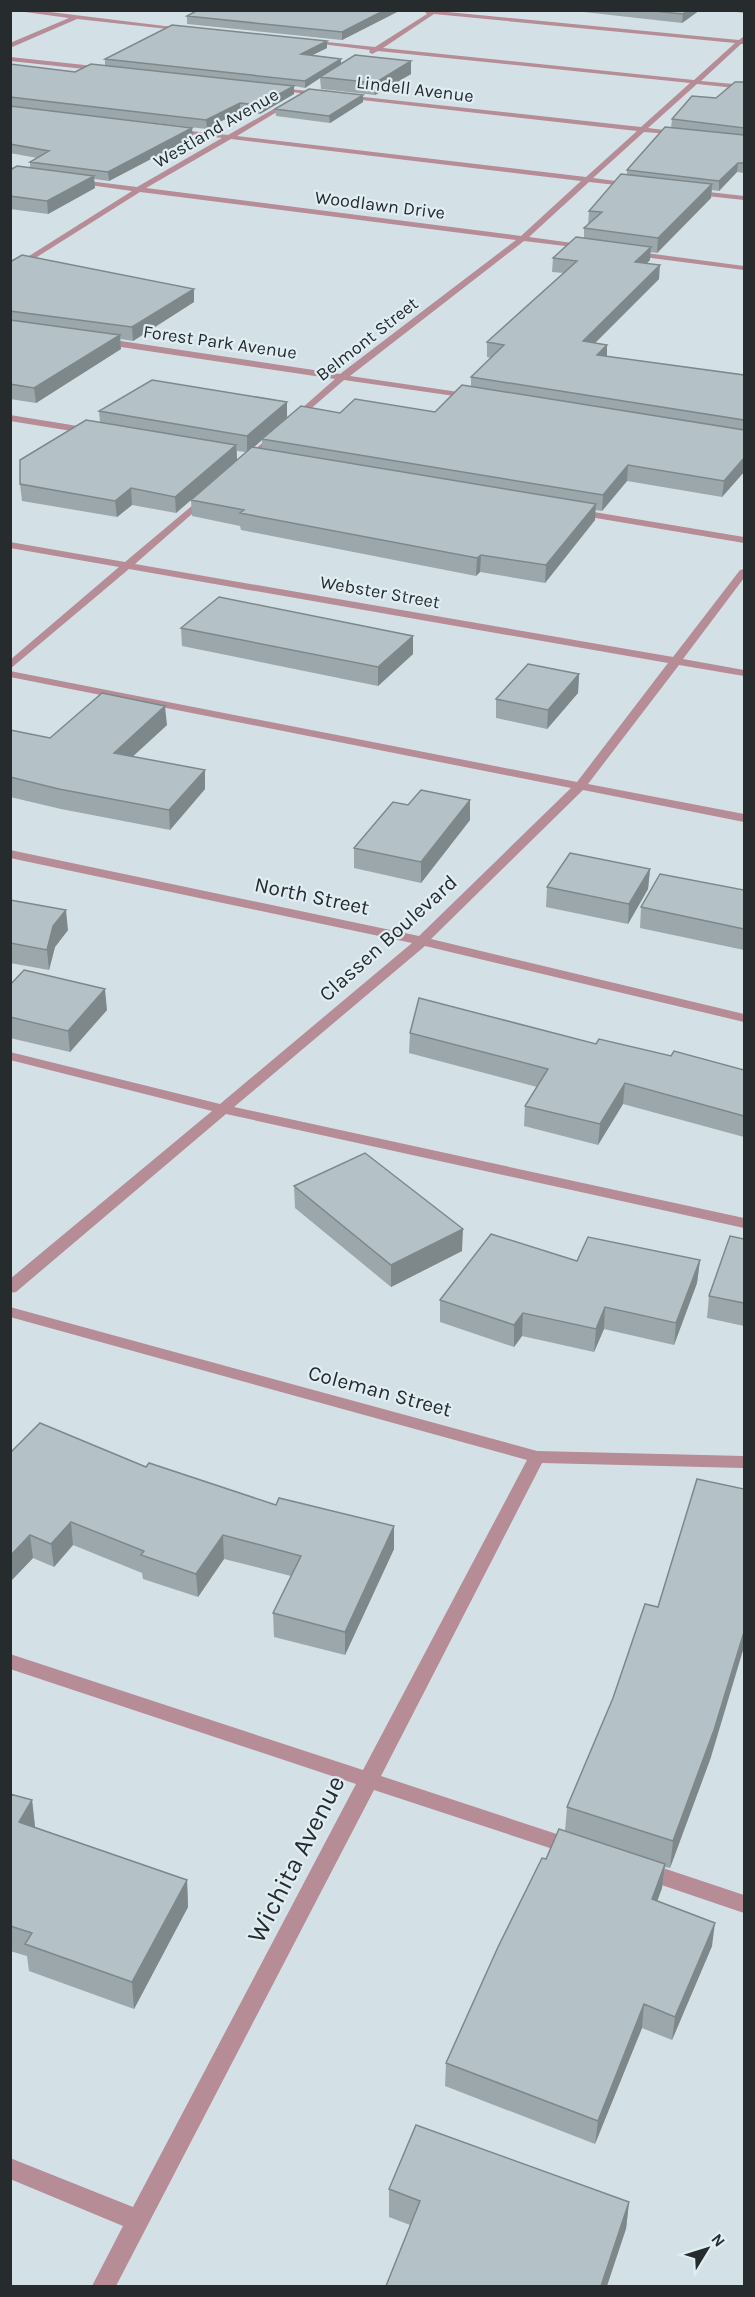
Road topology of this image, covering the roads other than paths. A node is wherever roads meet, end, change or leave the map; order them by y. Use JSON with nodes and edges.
{"nodes":[{"id":1,"x":13,"y":10,"type":"edge"},
{"id":2,"x":88,"y":10,"type":"edge"},
{"id":3,"x":418,"y":10,"type":"edge"},
{"id":4,"x":436,"y":11,"type":"edge"},
{"id":5,"x":76,"y":17,"type":"junction"},
{"id":6,"x":191,"y":30,"type":"edge"},
{"id":7,"x":743,"y":40,"type":"edge"},
{"id":8,"x":294,"y":41,"type":"edge"},
{"id":9,"x":10,"y":46,"type":"edge"},
{"id":10,"x":375,"y":50,"type":"junction"},
{"id":11,"x":365,"y":56,"type":"edge"},
{"id":12,"x":10,"y":59,"type":"edge"},
{"id":13,"x":106,"y":70,"type":"edge"},
{"id":14,"x":697,"y":82,"type":"junction"},
{"id":15,"x":317,"y":86,"type":"edge"},
{"id":16,"x":260,"y":87,"type":"edge"},
{"id":17,"x":744,"y":87,"type":"edge"},
{"id":18,"x":308,"y":92,"type":"junction"},
{"id":19,"x":161,"y":128,"type":"edge"},
{"id":20,"x":645,"y":130,"type":"junction"},
{"id":21,"x":689,"y":135,"type":"edge"},
{"id":22,"x":230,"y":137,"type":"junction"},
{"id":23,"x":69,"y":180,"type":"edge"},
{"id":24,"x":588,"y":180,"type":"junction"},
{"id":25,"x":644,"y":186,"type":"edge"},
{"id":26,"x":140,"y":189,"type":"junction"},
{"id":27,"x":678,"y":190,"type":"edge"},
{"id":28,"x":744,"y":198,"type":"edge"},
{"id":29,"x":522,"y":239,"type":"junction"},
{"id":30,"x":592,"y":248,"type":"edge"},
{"id":31,"x":627,"y":253,"type":"edge"},
{"id":32,"x":744,"y":268,"type":"edge"},
{"id":33,"x":10,"y":272,"type":"edge"},
{"id":34,"x":91,"y":340,"type":"edge"},
{"id":35,"x":344,"y":376,"type":"junction"},
{"id":36,"x":485,"y":399,"type":"edge"},
{"id":37,"x":10,"y":418,"type":"edge"},
{"id":38,"x":102,"y":433,"type":"edge"},
{"id":39,"x":250,"y":458,"type":"junction"},
{"id":40,"x":262,"y":460,"type":"edge"},
{"id":41,"x":240,"y":461,"type":"edge"},
{"id":42,"x":215,"y":489,"type":"edge"},
{"id":43,"x":568,"y":511,"type":"edge"},
{"id":44,"x":744,"y":540,"type":"edge"},
{"id":45,"x":10,"y":545,"type":"edge"},
{"id":46,"x":129,"y":565,"type":"junction"},
{"id":47,"x":744,"y":572,"type":"edge"},
{"id":48,"x":678,"y":661,"type":"junction"},
{"id":49,"x":10,"y":666,"type":"edge"},
{"id":50,"x":744,"y":673,"type":"edge"},
{"id":51,"x":10,"y":674,"type":"edge"},
{"id":52,"x":581,"y":785,"type":"junction"},
{"id":53,"x":744,"y":818,"type":"edge"},
{"id":54,"x":10,"y":854,"type":"edge"},
{"id":55,"x":422,"y":941,"type":"junction"},
{"id":56,"x":744,"y":1018,"type":"edge"},
{"id":57,"x":10,"y":1056,"type":"edge"},
{"id":58,"x":223,"y":1109,"type":"junction"},
{"id":59,"x":744,"y":1223,"type":"edge"},
{"id":60,"x":10,"y":1288,"type":"edge"},
{"id":61,"x":10,"y":1312,"type":"edge"},
{"id":62,"x":537,"y":1457,"type":"junction"},
{"id":63,"x":744,"y":1462,"type":"edge"},
{"id":64,"x":10,"y":1661,"type":"edge"},
{"id":65,"x":368,"y":1780,"type":"junction"},
{"id":66,"x":590,"y":1853,"type":"edge"},
{"id":67,"x":623,"y":1864,"type":"edge"},
{"id":68,"x":744,"y":1904,"type":"edge"},
{"id":69,"x":10,"y":2168,"type":"edge"},
{"id":70,"x":139,"y":2221,"type":"junction"},
{"id":71,"x":104,"y":2286,"type":"edge"}],
"edges":[{"from":1,"to":5,"type":"street"},
{"from":2,"to":5,"type":"street"},
{"from":3,"to":4,"type":"street"},
{"from":4,"to":7,"type":"street"},
{"from":4,"to":10,"type":"street"},
{"from":5,"to":6,"type":"street"},
{"from":5,"to":9,"type":"street"},
{"from":7,"to":14,"type":"street","name":"Belmont Street"},
{"from":8,"to":10,"type":"street"},
{"from":10,"to":11,"type":"street"},
{"from":10,"to":14,"type":"street"},
{"from":12,"to":13,"type":"street"},
{"from":14,"to":17,"type":"street"},
{"from":14,"to":20,"type":"street","name":"Belmont Street"},
{"from":15,"to":18,"type":"street","name":"Westland Avenue"},
{"from":16,"to":18,"type":"street","name":"Lindell Avenue"},
{"from":18,"to":20,"type":"street","name":"Lindell Avenue"},
{"from":18,"to":22,"type":"street","name":"Westland Avenue"},
{"from":19,"to":22,"type":"street"},
{"from":20,"to":21,"type":"street","name":"Lindell Avenue"},
{"from":20,"to":24,"type":"street","name":"Belmont Street"},
{"from":22,"to":24,"type":"street"},
{"from":22,"to":26,"type":"street","name":"Westland Avenue"},
{"from":23,"to":26,"type":"street","name":"Woodlawn Drive"},
{"from":24,"to":25,"type":"street"},
{"from":24,"to":29,"type":"street","name":"Belmont Street"},
{"from":26,"to":29,"type":"street","name":"Woodlawn Drive"},
{"from":26,"to":33,"type":"street","name":"Westland Avenue"},
{"from":27,"to":28,"type":"street"},
{"from":29,"to":30,"type":"street","name":"Woodlawn Drive"},
{"from":29,"to":35,"type":"street","name":"Belmont Street"},
{"from":31,"to":32,"type":"street"},
{"from":34,"to":35,"type":"street","name":"Forest Park Avenue"},
{"from":35,"to":36,"type":"street","name":"Forest Park Avenue"},
{"from":35,"to":39,"type":"street","name":"Belmont Street"},
{"from":37,"to":38,"type":"street"},
{"from":39,"to":40,"type":"street"},
{"from":39,"to":41,"type":"street"},
{"from":42,"to":46,"type":"street"},
{"from":43,"to":44,"type":"street"},
{"from":45,"to":46,"type":"street","name":"Webster Street"},
{"from":46,"to":48,"type":"street","name":"Webster Street"},
{"from":46,"to":49,"type":"street"},
{"from":47,"to":48,"type":"street","name":"Classen Boulevard"},
{"from":48,"to":50,"type":"street","name":"Webster Street"},
{"from":48,"to":52,"type":"street","name":"Classen Boulevard"},
{"from":51,"to":52,"type":"street"},
{"from":52,"to":53,"type":"street"},
{"from":52,"to":55,"type":"street","name":"Classen Boulevard"},
{"from":54,"to":55,"type":"street","name":"North Street"},
{"from":55,"to":56,"type":"street","name":"North Street"},
{"from":55,"to":58,"type":"street","name":"Classen Boulevard"},
{"from":57,"to":58,"type":"street"},
{"from":58,"to":59,"type":"street"},
{"from":58,"to":60,"type":"street","name":"Classen Boulevard"},
{"from":61,"to":62,"type":"street","name":"Coleman Street"},
{"from":62,"to":63,"type":"street","name":"Coleman Street"},
{"from":62,"to":65,"type":"street","name":"Wichita Avenue"},
{"from":64,"to":65,"type":"street"},
{"from":65,"to":66,"type":"street"},
{"from":65,"to":70,"type":"street","name":"Wichita Avenue"},
{"from":67,"to":68,"type":"street"},
{"from":69,"to":70,"type":"street"},
{"from":70,"to":71,"type":"street","name":"Wichita Avenue"}]}
